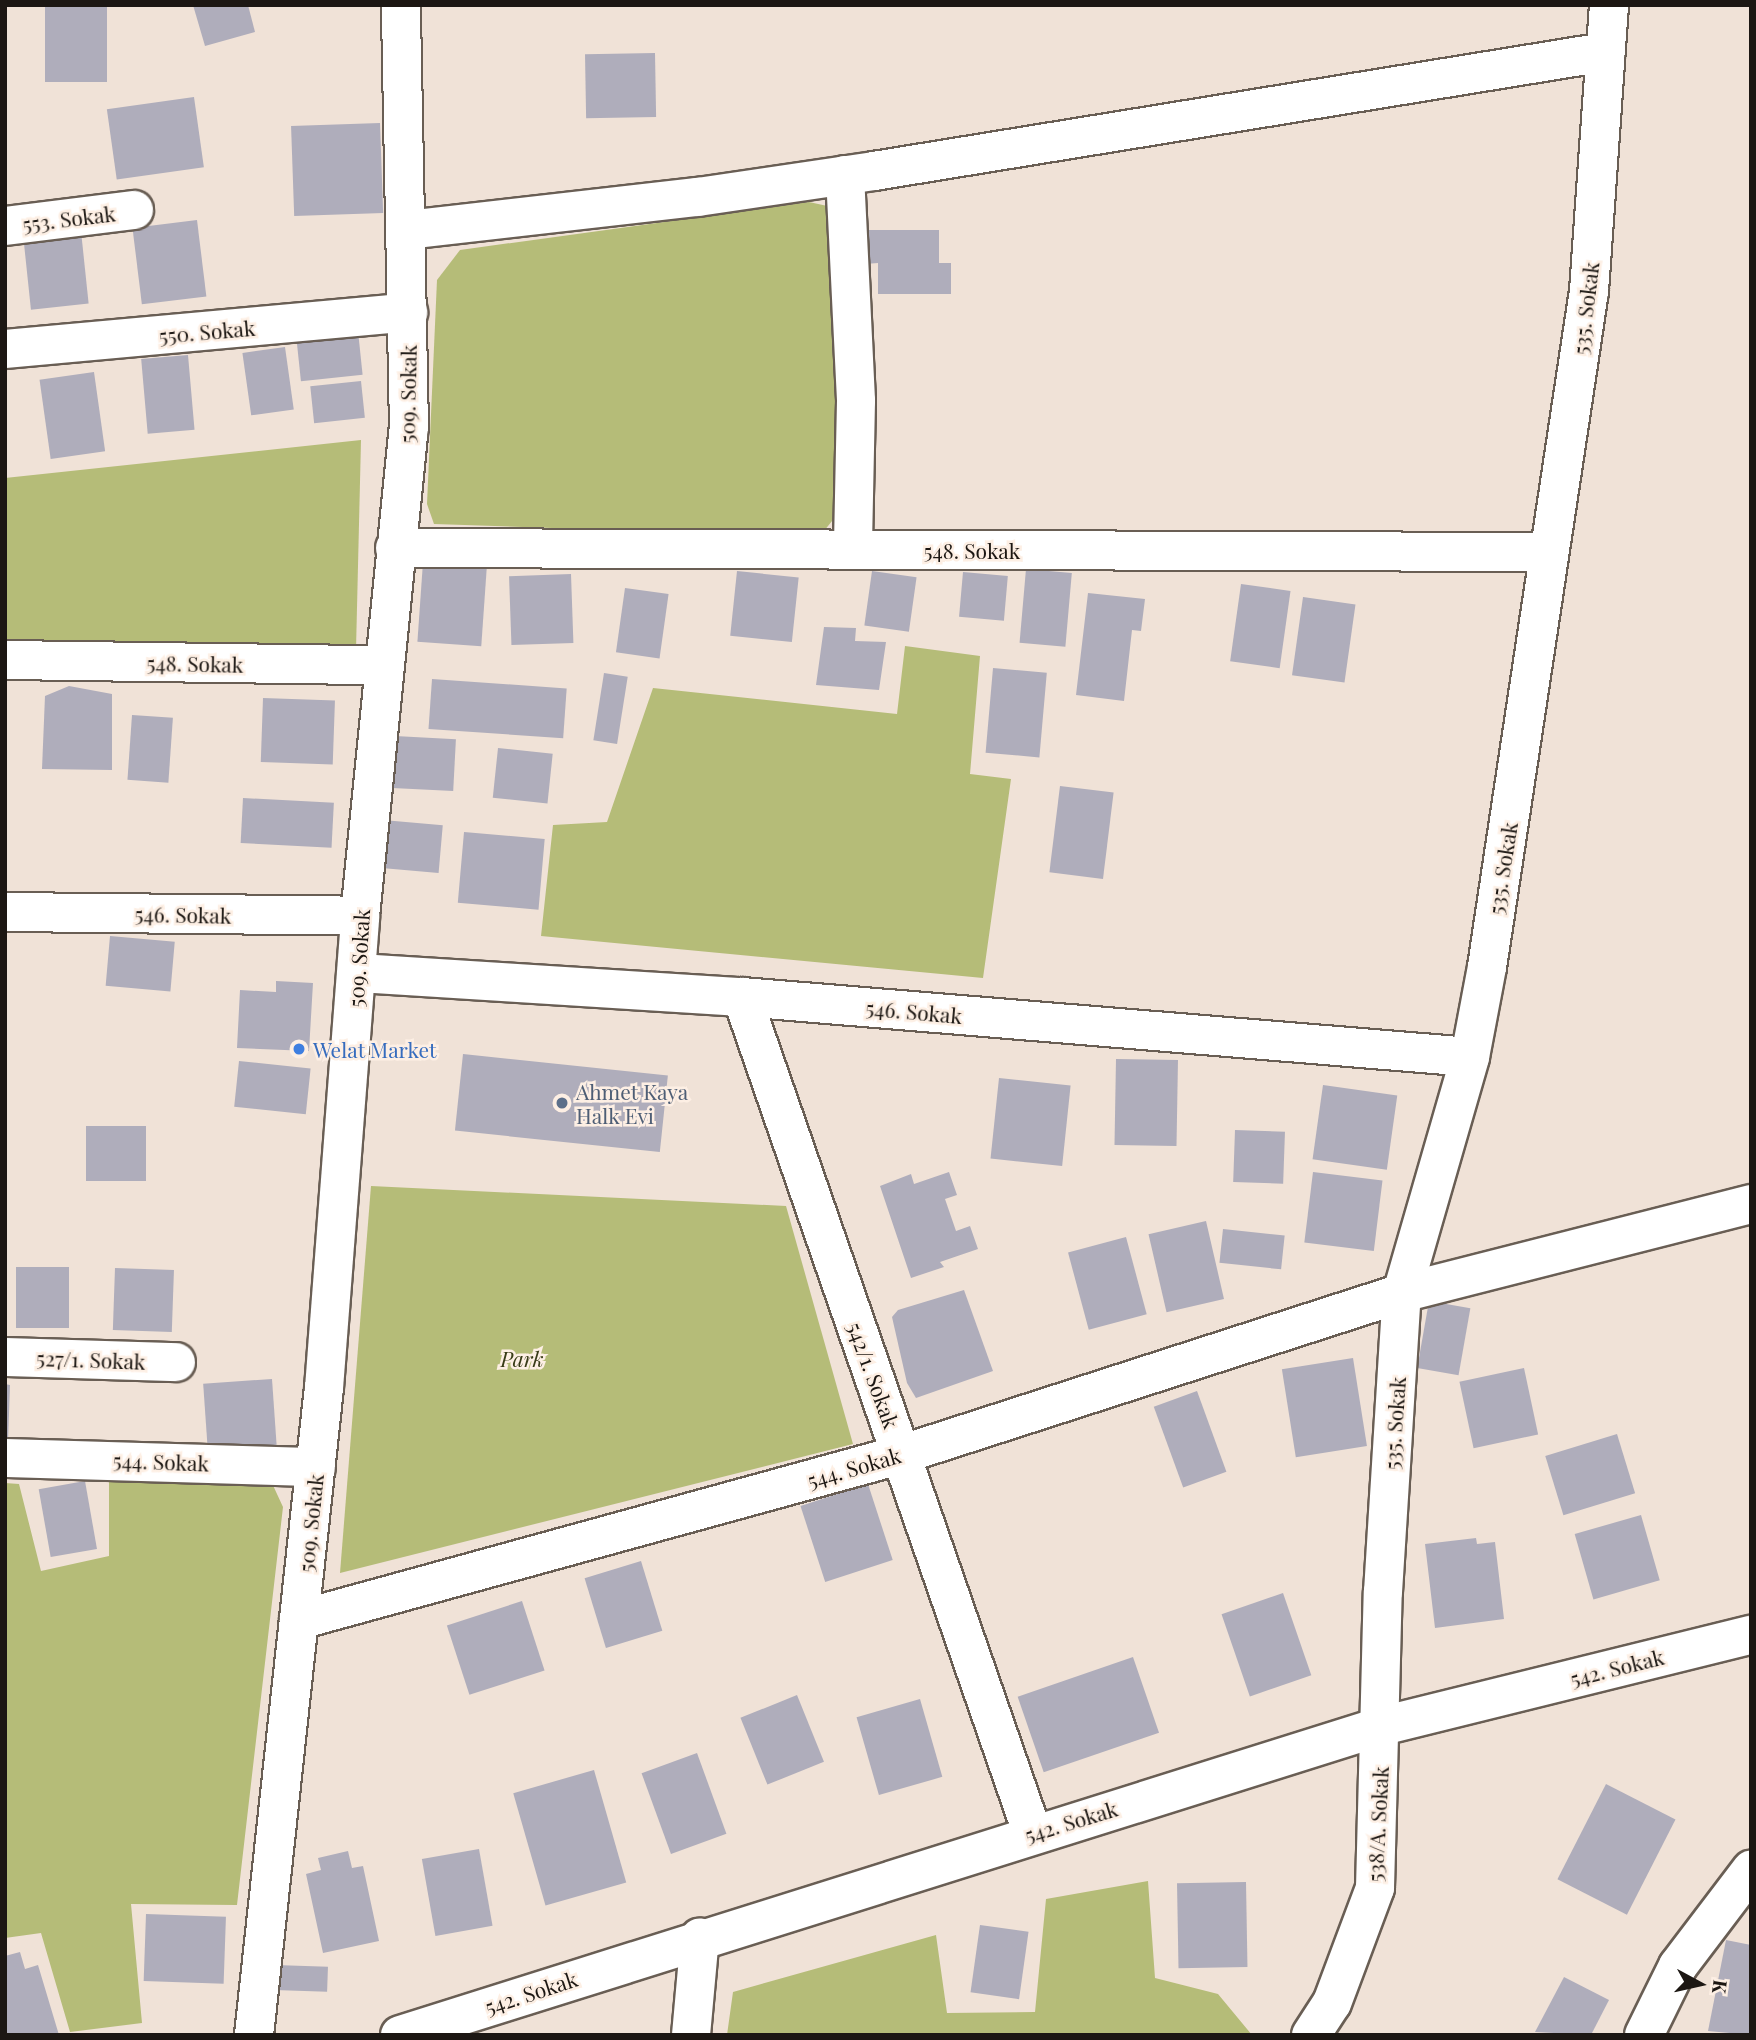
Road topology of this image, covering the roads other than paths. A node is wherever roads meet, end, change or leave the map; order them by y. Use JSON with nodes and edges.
{"nodes":[{"id":1,"x":401,"y":5,"type":"edge"},
{"id":2,"x":1609,"y":5,"type":"edge"},
{"id":3,"x":1605,"y":52,"type":"junction"},
{"id":4,"x":845,"y":175,"type":"junction"},
{"id":5,"x":134,"y":210,"type":"dead end"},
{"id":6,"x":5,"y":226,"type":"edge"},
{"id":7,"x":407,"y":230,"type":"junction"},
{"id":8,"x":408,"y":312,"type":"junction"},
{"id":9,"x":5,"y":349,"type":"edge"},
{"id":10,"x":395,"y":548,"type":"junction"},
{"id":11,"x":853,"y":549,"type":"junction"},
{"id":12,"x":1549,"y":552,"type":"junction"},
{"id":13,"x":5,"y":660,"type":"edge"},
{"id":14,"x":386,"y":665,"type":"junction"},
{"id":15,"x":5,"y":912,"type":"edge"},
{"id":16,"x":360,"y":916,"type":"junction"},
{"id":17,"x":358,"y":973,"type":"junction"},
{"id":18,"x":742,"y":997,"type":"junction"},
{"id":19,"x":1469,"y":1057,"type":"junction"},
{"id":20,"x":1751,"y":1204,"type":"edge"},
{"id":21,"x":1402,"y":1293,"type":"junction"},
{"id":22,"x":5,"y":1357,"type":"edge"},
{"id":23,"x":176,"y":1362,"type":"dead end"},
{"id":24,"x":903,"y":1454,"type":"junction"},
{"id":25,"x":5,"y":1458,"type":"edge"},
{"id":26,"x":316,"y":1467,"type":"junction"},
{"id":27,"x":299,"y":1620,"type":"junction"},
{"id":28,"x":1751,"y":1635,"type":"edge"},
{"id":29,"x":1382,"y":1726,"type":"junction"},
{"id":30,"x":1032,"y":1832,"type":"junction"},
{"id":31,"x":1751,"y":1870,"type":"edge"},
{"id":32,"x":700,"y":1937,"type":"junction"},
{"id":33,"x":254,"y":2035,"type":"edge"},
{"id":34,"x":400,"y":2035,"type":"edge"},
{"id":35,"x":691,"y":2035,"type":"edge"},
{"id":36,"x":1311,"y":2035,"type":"edge"},
{"id":37,"x":1644,"y":2035,"type":"edge"}],
"edges":[{"from":1,"to":7,"type":"street","name":"509. Sokak"},
{"from":2,"to":3,"type":"street","name":"535. Sokak"},
{"from":3,"to":4,"type":"street"},
{"from":3,"to":12,"type":"street","name":"535. Sokak"},
{"from":4,"to":7,"type":"street"},
{"from":4,"to":11,"type":"street"},
{"from":5,"to":6,"type":"street","name":"553. Sokak"},
{"from":7,"to":8,"type":"street","name":"509. Sokak"},
{"from":8,"to":9,"type":"street","name":"550. Sokak"},
{"from":8,"to":10,"type":"street","name":"509. Sokak"},
{"from":10,"to":11,"type":"street","name":"548. Sokak"},
{"from":10,"to":14,"type":"street","name":"509. Sokak"},
{"from":11,"to":12,"type":"street","name":"548. Sokak"},
{"from":12,"to":19,"type":"street","name":"535. Sokak"},
{"from":13,"to":14,"type":"street","name":"548. Sokak"},
{"from":14,"to":16,"type":"street","name":"509. Sokak"},
{"from":15,"to":16,"type":"street","name":"546. Sokak"},
{"from":16,"to":17,"type":"street","name":"509. Sokak"},
{"from":17,"to":18,"type":"street","name":"546. Sokak"},
{"from":17,"to":26,"type":"street","name":"509. Sokak"},
{"from":18,"to":19,"type":"street","name":"546. Sokak"},
{"from":18,"to":24,"type":"street","name":"542/1. Sokak"},
{"from":19,"to":21,"type":"street","name":"535. Sokak"},
{"from":20,"to":21,"type":"street","name":"544. Sokak"},
{"from":21,"to":24,"type":"street","name":"544. Sokak"},
{"from":21,"to":29,"type":"street","name":"535. Sokak"},
{"from":22,"to":23,"type":"street","name":"527/1. Sokak"},
{"from":24,"to":27,"type":"street","name":"544. Sokak"},
{"from":24,"to":30,"type":"street","name":"542/1. Sokak"},
{"from":25,"to":26,"type":"street","name":"544. Sokak"},
{"from":26,"to":27,"type":"street","name":"509. Sokak"},
{"from":27,"to":33,"type":"street","name":"509. Sokak"},
{"from":28,"to":29,"type":"street","name":"542. Sokak"},
{"from":29,"to":30,"type":"street","name":"542. Sokak"},
{"from":29,"to":36,"type":"street","name":"538/A. Sokak"},
{"from":30,"to":32,"type":"street","name":"542. Sokak"},
{"from":31,"to":37,"type":"street"},
{"from":32,"to":34,"type":"street","name":"542. Sokak"},
{"from":32,"to":35,"type":"street"}]}
